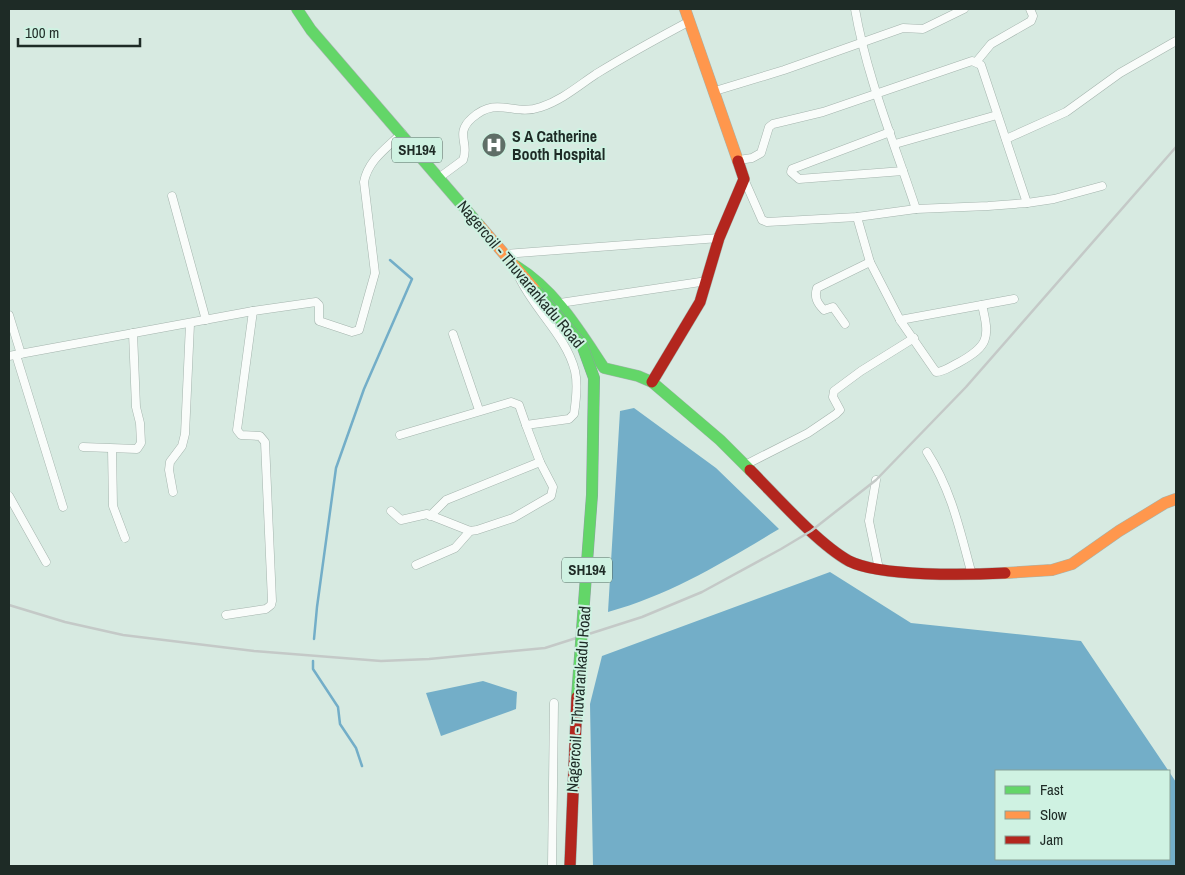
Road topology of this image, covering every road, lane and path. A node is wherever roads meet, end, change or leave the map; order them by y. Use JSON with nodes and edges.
{"nodes":[{"id":1,"x":297,"y":9,"type":"edge"},
{"id":2,"x":685,"y":9,"type":"edge"},
{"id":3,"x":855,"y":9,"type":"edge"},
{"id":4,"x":964,"y":9,"type":"edge"},
{"id":5,"x":1030,"y":9,"type":"edge"},
{"id":6,"x":690,"y":21,"type":"junction"},
{"id":7,"x":1176,"y":41,"type":"edge"},
{"id":8,"x":861,"y":42,"type":"junction"},
{"id":9,"x":977,"y":61,"type":"junction"},
{"id":10,"x":716,"y":91,"type":"junction"},
{"id":11,"x":875,"y":93,"type":"junction"},
{"id":12,"x":997,"y":116,"type":"junction"},
{"id":13,"x":890,"y":132,"type":"junction"},
{"id":14,"x":402,"y":133,"type":"junction"},
{"id":15,"x":1006,"y":139,"type":"junction"},
{"id":16,"x":895,"y":144,"type":"junction"},
{"id":17,"x":739,"y":160,"type":"junction"},
{"id":18,"x":904,"y":171,"type":"junction"},
{"id":19,"x":440,"y":177,"type":"junction"},
{"id":20,"x":744,"y":179,"type":"junction"},
{"id":21,"x":1102,"y":186,"type":"dead end"},
{"id":22,"x":172,"y":196,"type":"dead end"},
{"id":23,"x":1026,"y":202,"type":"junction"},
{"id":24,"x":916,"y":208,"type":"junction"},
{"id":25,"x":857,"y":217,"type":"junction"},
{"id":26,"x":719,"y":238,"type":"junction"},
{"id":27,"x":504,"y":254,"type":"junction"},
{"id":28,"x":870,"y":262,"type":"junction"},
{"id":29,"x":513,"y":264,"type":"junction"},
{"id":30,"x":707,"y":281,"type":"junction"},
{"id":31,"x":1014,"y":299,"type":"dead end"},
{"id":32,"x":560,"y":303,"type":"junction"},
{"id":33,"x":982,"y":305,"type":"junction"},
{"id":34,"x":253,"y":311,"type":"junction"},
{"id":35,"x":9,"y":315,"type":"edge"},
{"id":36,"x":206,"y":320,"type":"junction"},
{"id":37,"x":900,"y":320,"type":"junction"},
{"id":38,"x":190,"y":324,"type":"junction"},
{"id":39,"x":845,"y":324,"type":"dead end"},
{"id":40,"x":133,"y":333,"type":"junction"},
{"id":41,"x":453,"y":334,"type":"dead end"},
{"id":42,"x":914,"y":338,"type":"junction"},
{"id":43,"x":15,"y":355,"type":"edge"},
{"id":44,"x":652,"y":382,"type":"junction"},
{"id":45,"x":479,"y":410,"type":"junction"},
{"id":46,"x":526,"y":424,"type":"junction"},
{"id":47,"x":400,"y":435,"type":"dead end"},
{"id":48,"x":83,"y":446,"type":"dead end"},
{"id":49,"x":112,"y":449,"type":"junction"},
{"id":50,"x":927,"y":452,"type":"dead end"},
{"id":51,"x":540,"y":462,"type":"junction"},
{"id":52,"x":745,"y":464,"type":"junction"},
{"id":53,"x":876,"y":480,"type":"dead end"},
{"id":54,"x":173,"y":492,"type":"dead end"},
{"id":55,"x":9,"y":496,"type":"edge"},
{"id":56,"x":1176,"y":499,"type":"edge"},
{"id":57,"x":63,"y":507,"type":"dead end"},
{"id":58,"x":391,"y":511,"type":"dead end"},
{"id":59,"x":430,"y":516,"type":"junction"},
{"id":60,"x":470,"y":531,"type":"junction"},
{"id":61,"x":125,"y":538,"type":"dead end"},
{"id":62,"x":46,"y":562,"type":"dead end"},
{"id":63,"x":416,"y":564,"type":"dead end"},
{"id":64,"x":879,"y":569,"type":"junction"},
{"id":65,"x":972,"y":575,"type":"junction"},
{"id":66,"x":226,"y":615,"type":"dead end"},
{"id":67,"x":554,"y":702,"type":"dead end"},
{"id":68,"x":552,"y":866,"type":"edge"},
{"id":69,"x":570,"y":866,"type":"edge"}],
"edges":[{"from":1,"to":14,"type":"street","name":"Nagercoil - Thuvarankadu Road","number":"SH194"},
{"from":2,"to":6,"type":"street"},
{"from":3,"to":8,"type":"street"},
{"from":4,"to":8,"type":"street"},
{"from":5,"to":9,"type":"street"},
{"from":6,"to":10,"type":"street"},
{"from":6,"to":19,"type":"street"},
{"from":7,"to":15,"type":"street"},
{"from":8,"to":10,"type":"street"},
{"from":8,"to":11,"type":"street"},
{"from":9,"to":11,"type":"street"},
{"from":9,"to":12,"type":"street"},
{"from":10,"to":17,"type":"street"},
{"from":11,"to":13,"type":"street"},
{"from":11,"to":17,"type":"street"},
{"from":12,"to":15,"type":"street"},
{"from":12,"to":16,"type":"street"},
{"from":13,"to":16,"type":"street"},
{"from":13,"to":18,"type":"street"},
{"from":14,"to":19,"type":"street","name":"Nagercoil - Thuvarankadu Road","number":"SH194"},
{"from":14,"to":34,"type":"street"},
{"from":15,"to":23,"type":"street"},
{"from":16,"to":18,"type":"street"},
{"from":17,"to":20,"type":"street"},
{"from":18,"to":24,"type":"street"},
{"from":19,"to":27,"type":"street","name":"Nagercoil - Thuvarankadu Road","number":"SH194"},
{"from":20,"to":25,"type":"street"},
{"from":20,"to":26,"type":"street"},
{"from":21,"to":23,"type":"street"},
{"from":22,"to":36,"type":"street"},
{"from":23,"to":24,"type":"street"},
{"from":24,"to":25,"type":"street"},
{"from":25,"to":28,"type":"street"},
{"from":26,"to":27,"type":"street"},
{"from":26,"to":30,"type":"street"},
{"from":27,"to":29,"type":"street","name":"Nagercoil - Thuvarankadu Road","number":"SH194"},
{"from":28,"to":37,"type":"street"},
{"from":28,"to":39,"type":"street"},
{"from":29,"to":32,"type":"street"},
{"from":29,"to":46,"type":"street"},
{"from":29,"to":69,"type":"street","name":"Nagercoil - Thuvarankadu Road","number":"SH194","bridge":true},
{"from":30,"to":32,"type":"street"},
{"from":30,"to":44,"type":"street"},
{"from":31,"to":33,"type":"street"},
{"from":32,"to":44,"type":"street"},
{"from":33,"to":37,"type":"street"},
{"from":33,"to":42,"type":"street"},
{"from":34,"to":36,"type":"street"},
{"from":34,"to":66,"type":"street"},
{"from":35,"to":43,"type":"street"},
{"from":36,"to":38,"type":"street"},
{"from":37,"to":42,"type":"street"},
{"from":38,"to":40,"type":"street"},
{"from":38,"to":54,"type":"street"},
{"from":40,"to":43,"type":"street"},
{"from":40,"to":49,"type":"street"},
{"from":41,"to":45,"type":"street"},
{"from":42,"to":52,"type":"street"},
{"from":43,"to":57,"type":"street"},
{"from":44,"to":52,"type":"street"},
{"from":45,"to":46,"type":"street"},
{"from":45,"to":47,"type":"street"},
{"from":46,"to":51,"type":"street"},
{"from":48,"to":49,"type":"street"},
{"from":49,"to":61,"type":"street"},
{"from":50,"to":65,"type":"street"},
{"from":51,"to":59,"type":"street"},
{"from":51,"to":60,"type":"street"},
{"from":52,"to":64,"type":"street"},
{"from":53,"to":64,"type":"street"},
{"from":55,"to":62,"type":"street"},
{"from":56,"to":65,"type":"street"},
{"from":58,"to":59,"type":"street"},
{"from":59,"to":60,"type":"street"},
{"from":60,"to":63,"type":"street"},
{"from":64,"to":65,"type":"street"},
{"from":67,"to":68,"type":"street"}]}
